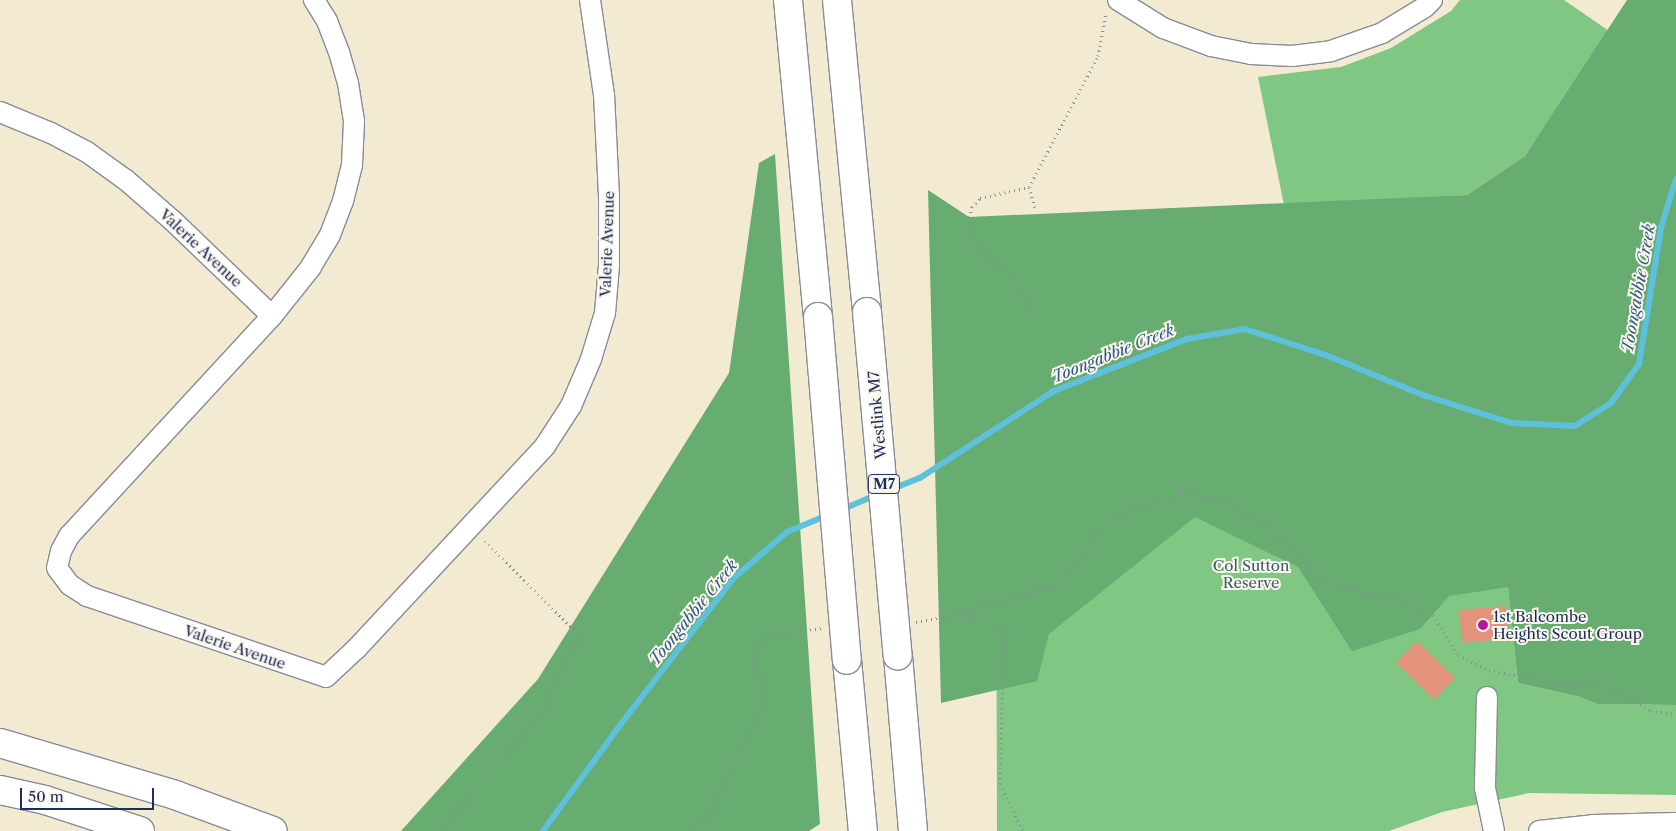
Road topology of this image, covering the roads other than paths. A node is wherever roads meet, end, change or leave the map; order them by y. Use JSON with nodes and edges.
{"nodes":[{"id":1,"x":314,"y":0,"type":"edge"},
{"id":2,"x":590,"y":0,"type":"edge"},
{"id":3,"x":788,"y":0,"type":"edge"},
{"id":4,"x":837,"y":0,"type":"edge"},
{"id":5,"x":1432,"y":0,"type":"edge"},
{"id":6,"x":1113,"y":4,"type":"edge"},
{"id":7,"x":0,"y":112,"type":"edge"},
{"id":8,"x":272,"y":316,"type":"junction"},
{"id":9,"x":1486,"y":697,"type":"dead end"},
{"id":10,"x":0,"y":743,"type":"edge"},
{"id":11,"x":0,"y":790,"type":"edge"},
{"id":12,"x":1676,"y":823,"type":"edge"},
{"id":13,"x":140,"y":831,"type":"edge"},
{"id":14,"x":273,"y":831,"type":"edge"},
{"id":15,"x":863,"y":831,"type":"edge"},
{"id":16,"x":914,"y":831,"type":"edge"},
{"id":17,"x":1494,"y":831,"type":"edge"},
{"id":18,"x":1539,"y":831,"type":"edge"}],
"edges":[{"from":1,"to":8,"type":"street"},
{"from":2,"to":8,"type":"street","name":"Valerie Avenue"},
{"from":3,"to":15,"type":"highway","bridge":true},
{"from":4,"to":16,"type":"highway","name":"Westlink M7","number":"M7","bridge":true},
{"from":5,"to":6,"type":"street"},
{"from":7,"to":8,"type":"street","name":"Valerie Avenue"},
{"from":9,"to":17,"type":"street"},
{"from":10,"to":14,"type":"highway"},
{"from":11,"to":13,"type":"highway"},
{"from":12,"to":18,"type":"street"}]}
